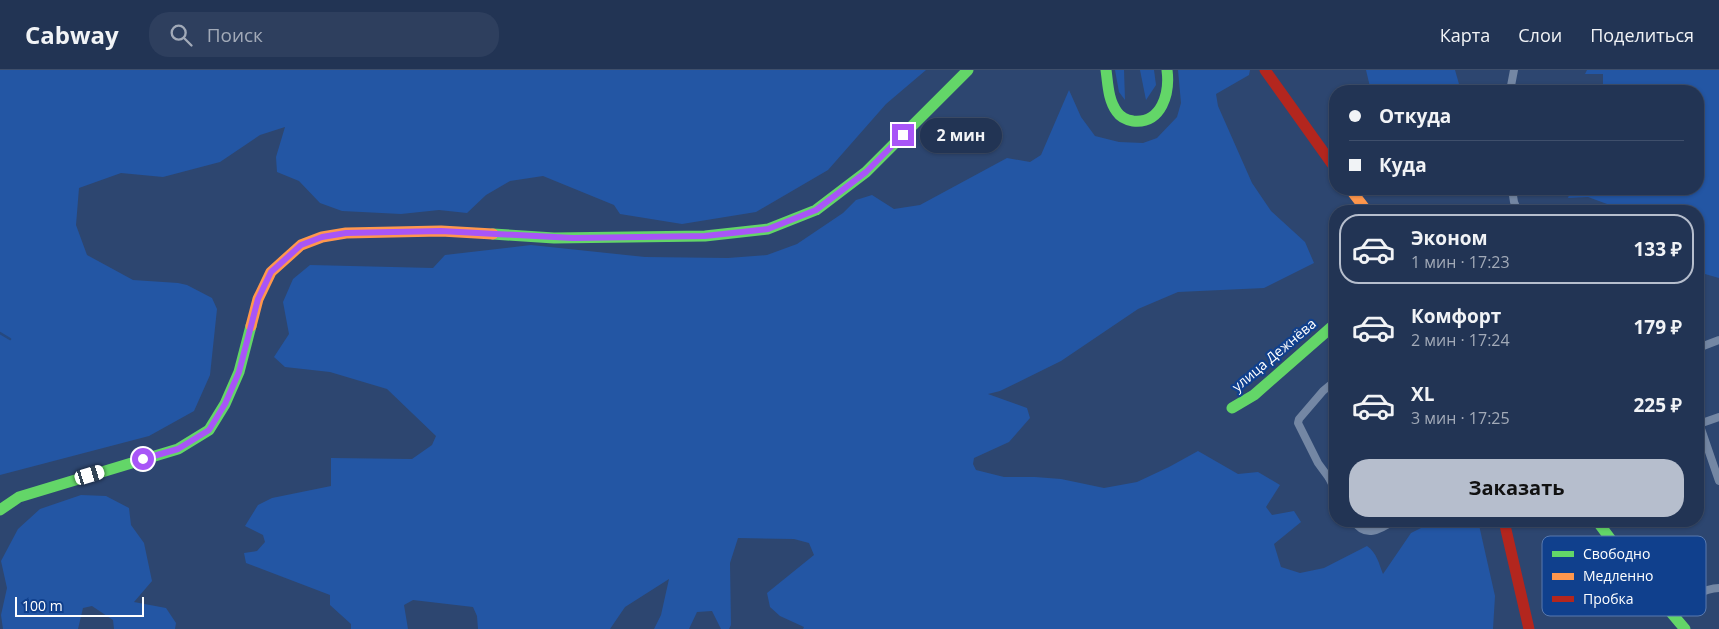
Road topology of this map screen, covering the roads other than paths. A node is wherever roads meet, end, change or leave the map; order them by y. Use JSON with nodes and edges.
{"nodes":[{"id":1,"x":968,"y":70,"type":"edge"},
{"id":2,"x":1106,"y":70,"type":"edge"},
{"id":3,"x":1168,"y":70,"type":"edge"},
{"id":4,"x":1265,"y":70,"type":"edge"},
{"id":5,"x":1514,"y":70,"type":"edge"},
{"id":6,"x":1511,"y":85,"type":"edge"},
{"id":7,"x":1329,"y":160,"type":"edge"},
{"id":8,"x":1329,"y":329,"type":"edge"},
{"id":9,"x":1719,"y":340,"type":"edge"},
{"id":10,"x":1704,"y":346,"type":"edge"},
{"id":11,"x":1329,"y":386,"type":"edge"},
{"id":12,"x":1232,"y":408,"type":"dead end"},
{"id":13,"x":1719,"y":417,"type":"edge"},
{"id":14,"x":1704,"y":421,"type":"edge"},
{"id":15,"x":1704,"y":439,"type":"edge"},
{"id":16,"x":1329,"y":474,"type":"edge"},
{"id":17,"x":1719,"y":481,"type":"edge"},
{"id":18,"x":0,"y":510,"type":"edge"},
{"id":19,"x":1360,"y":527,"type":"edge"},
{"id":20,"x":1384,"y":527,"type":"edge"},
{"id":21,"x":1505,"y":527,"type":"edge"},
{"id":22,"x":1719,"y":588,"type":"edge"},
{"id":23,"x":1706,"y":590,"type":"edge"},
{"id":24,"x":1674,"y":616,"type":"edge"},
{"id":25,"x":1528,"y":629,"type":"edge"},
{"id":26,"x":1685,"y":629,"type":"edge"}],
"edges":[{"from":1,"to":18,"type":"street"},
{"from":2,"to":3,"type":"street"},
{"from":4,"to":7,"type":"street"},
{"from":5,"to":6,"type":"street"},
{"from":8,"to":12,"type":"street","name":"улица Дежнёва"},
{"from":9,"to":10,"type":"street"},
{"from":11,"to":16,"type":"street"},
{"from":13,"to":14,"type":"street"},
{"from":15,"to":17,"type":"street"},
{"from":19,"to":20,"type":"street"},
{"from":21,"to":25,"type":"street"},
{"from":22,"to":23,"type":"street"},
{"from":24,"to":26,"type":"street"}]}
